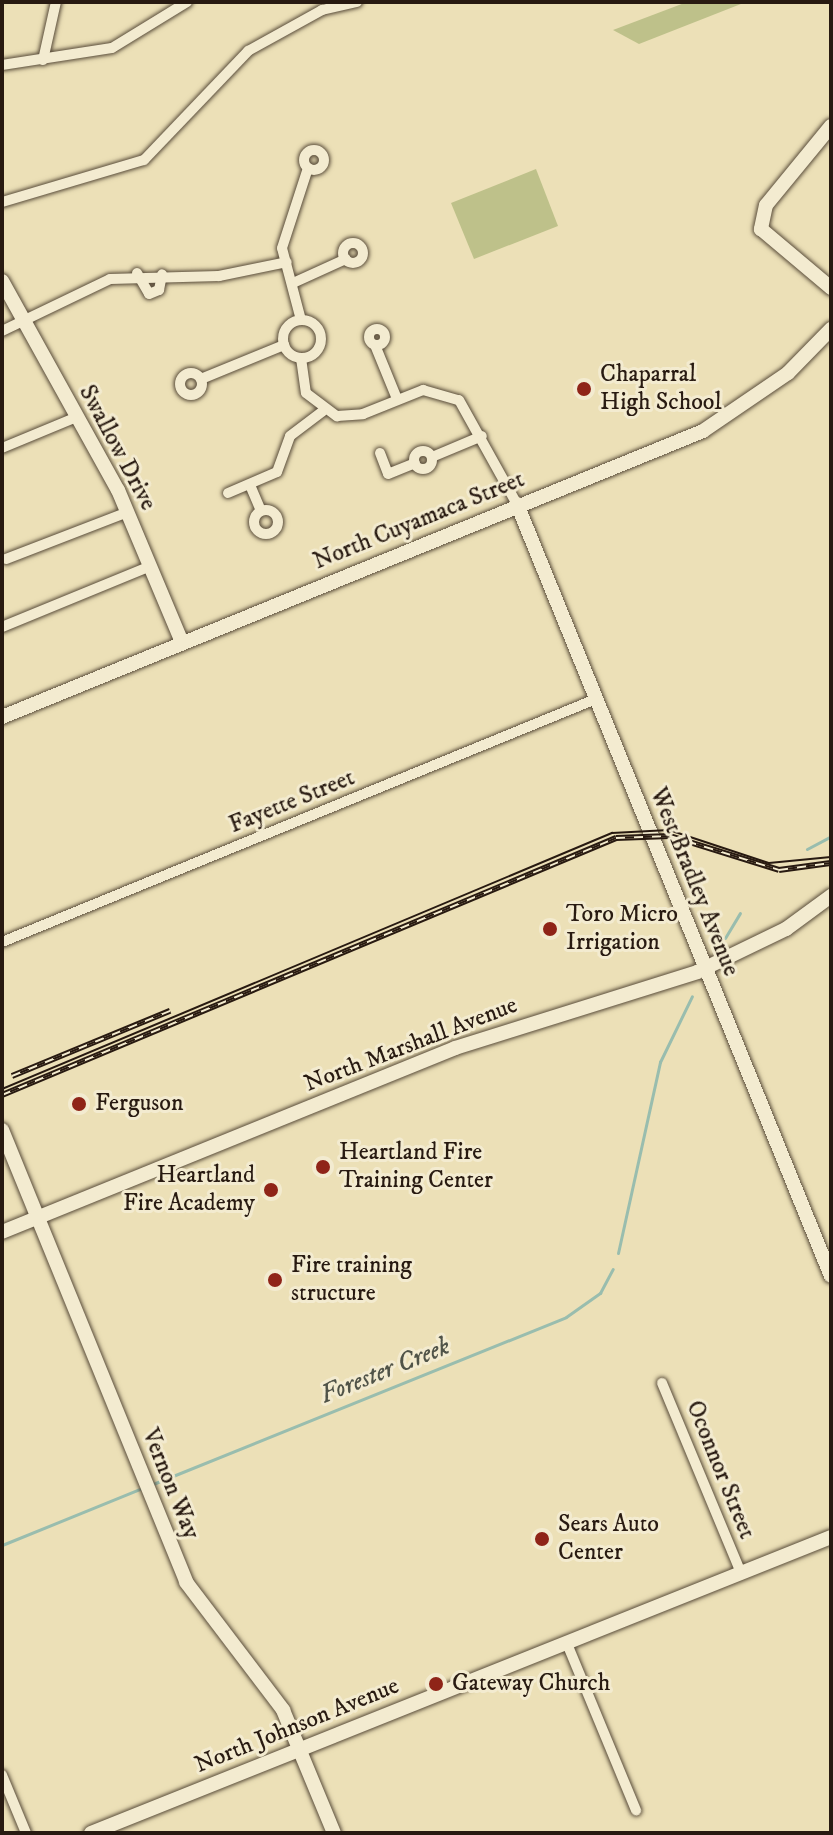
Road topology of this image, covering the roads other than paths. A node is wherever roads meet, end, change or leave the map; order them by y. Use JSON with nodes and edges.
{"nodes":[{"id":1,"x":56,"y":2,"type":"edge"},
{"id":2,"x":187,"y":2,"type":"edge"},
{"id":3,"x":357,"y":2,"type":"edge"},
{"id":4,"x":43,"y":60,"type":"junction"},
{"id":5,"x":2,"y":65,"type":"edge"},
{"id":6,"x":831,"y":126,"type":"edge"},
{"id":7,"x":308,"y":168,"type":"dead end"},
{"id":8,"x":2,"y":202,"type":"edge"},
{"id":9,"x":346,"y":259,"type":"dead end"},
{"id":10,"x":287,"y":262,"type":"junction"},
{"id":11,"x":137,"y":273,"type":"junction"},
{"id":12,"x":162,"y":274,"type":"junction"},
{"id":13,"x":2,"y":281,"type":"edge"},
{"id":14,"x":293,"y":283,"type":"junction"},
{"id":15,"x":831,"y":288,"type":"edge"},
{"id":16,"x":301,"y":320,"type":"junction"},
{"id":17,"x":24,"y":321,"type":"junction"},
{"id":18,"x":831,"y":329,"type":"edge"},
{"id":19,"x":2,"y":331,"type":"edge"},
{"id":20,"x":284,"y":345,"type":"junction"},
{"id":21,"x":375,"y":345,"type":"dead end"},
{"id":22,"x":301,"y":358,"type":"junction"},
{"id":23,"x":201,"y":379,"type":"dead end"},
{"id":24,"x":397,"y":399,"type":"junction"},
{"id":25,"x":323,"y":411,"type":"junction"},
{"id":26,"x":77,"y":417,"type":"junction"},
{"id":27,"x":482,"y":436,"type":"junction"},
{"id":28,"x":2,"y":448,"type":"edge"},
{"id":29,"x":380,"y":453,"type":"dead end"},
{"id":30,"x":250,"y":485,"type":"junction"},
{"id":31,"x":228,"y":493,"type":"dead end"},
{"id":32,"x":517,"y":504,"type":"junction"},
{"id":33,"x":261,"y":511,"type":"dead end"},
{"id":34,"x":128,"y":512,"type":"junction"},
{"id":35,"x":6,"y":559,"type":"dead end"},
{"id":36,"x":151,"y":566,"type":"junction"},
{"id":37,"x":2,"y":627,"type":"edge"},
{"id":38,"x":182,"y":642,"type":"junction"},
{"id":39,"x":596,"y":699,"type":"junction"},
{"id":40,"x":2,"y":717,"type":"edge"},
{"id":41,"x":831,"y":896,"type":"edge"},
{"id":42,"x":2,"y":942,"type":"edge"},
{"id":43,"x":706,"y":968,"type":"junction"},
{"id":44,"x":2,"y":1130,"type":"edge"},
{"id":45,"x":37,"y":1216,"type":"junction"},
{"id":46,"x":2,"y":1232,"type":"edge"},
{"id":47,"x":831,"y":1276,"type":"edge"},
{"id":48,"x":662,"y":1383,"type":"dead end"},
{"id":49,"x":831,"y":1537,"type":"edge"},
{"id":50,"x":741,"y":1573,"type":"junction"},
{"id":51,"x":568,"y":1646,"type":"junction"},
{"id":52,"x":299,"y":1747,"type":"junction"},
{"id":53,"x":2,"y":1775,"type":"edge"},
{"id":54,"x":636,"y":1810,"type":"dead end"},
{"id":55,"x":26,"y":1833,"type":"edge"},
{"id":56,"x":91,"y":1833,"type":"edge"},
{"id":57,"x":334,"y":1833,"type":"edge"}],
"edges":[{"from":1,"to":4,"type":"street"},
{"from":2,"to":4,"type":"street"},
{"from":3,"to":8,"type":"street"},
{"from":4,"to":5,"type":"street"},
{"from":6,"to":15,"type":"main road"},
{"from":7,"to":10,"type":"street"},
{"from":9,"to":14,"type":"street"},
{"from":10,"to":12,"type":"street"},
{"from":10,"to":14,"type":"street"},
{"from":11,"to":12,"type":"street"},
{"from":11,"to":12,"type":"street"},
{"from":11,"to":17,"type":"street"},
{"from":13,"to":17,"type":"main road","name":"Swallow Drive"},
{"from":14,"to":16,"type":"street"},
{"from":16,"to":20,"type":"street"},
{"from":16,"to":22,"type":"street"},
{"from":17,"to":19,"type":"street"},
{"from":17,"to":26,"type":"main road","name":"Swallow Drive"},
{"from":18,"to":32,"type":"main road","name":"North Cuyamaca Street"},
{"from":20,"to":22,"type":"street"},
{"from":20,"to":23,"type":"street"},
{"from":21,"to":24,"type":"street"},
{"from":22,"to":25,"type":"street"},
{"from":24,"to":25,"type":"street"},
{"from":24,"to":27,"type":"street"},
{"from":25,"to":30,"type":"street"},
{"from":26,"to":28,"type":"street"},
{"from":26,"to":34,"type":"main road","name":"Swallow Drive"},
{"from":27,"to":29,"type":"street"},
{"from":27,"to":32,"type":"street"},
{"from":30,"to":31,"type":"street"},
{"from":30,"to":33,"type":"street"},
{"from":32,"to":38,"type":"main road","name":"North Cuyamaca Street"},
{"from":32,"to":39,"type":"main road","name":"West Bradley Avenue"},
{"from":34,"to":35,"type":"street"},
{"from":34,"to":36,"type":"main road","name":"Swallow Drive"},
{"from":36,"to":37,"type":"street"},
{"from":36,"to":38,"type":"main road","name":"Swallow Drive"},
{"from":38,"to":40,"type":"main road","name":"North Cuyamaca Street"},
{"from":39,"to":42,"type":"street","name":"Fayette Street"},
{"from":39,"to":43,"type":"main road","name":"West Bradley Avenue"},
{"from":41,"to":43,"type":"main road","name":"North Marshall Avenue"},
{"from":43,"to":45,"type":"main road","name":"North Marshall Avenue"},
{"from":43,"to":47,"type":"main road","name":"West Bradley Avenue"},
{"from":44,"to":45,"type":"main road","name":"Vernon Way"},
{"from":45,"to":46,"type":"main road","name":"North Marshall Avenue"},
{"from":45,"to":52,"type":"main road","name":"Vernon Way"},
{"from":48,"to":50,"type":"street","name":"Oconnor Street"},
{"from":49,"to":50,"type":"main road","name":"North Johnson Avenue"},
{"from":50,"to":51,"type":"main road","name":"North Johnson Avenue"},
{"from":51,"to":52,"type":"main road","name":"North Johnson Avenue"},
{"from":51,"to":54,"type":"street"},
{"from":52,"to":56,"type":"main road","name":"North Johnson Avenue"},
{"from":52,"to":57,"type":"main road","name":"Vernon Way"},
{"from":53,"to":55,"type":"street"}]}
